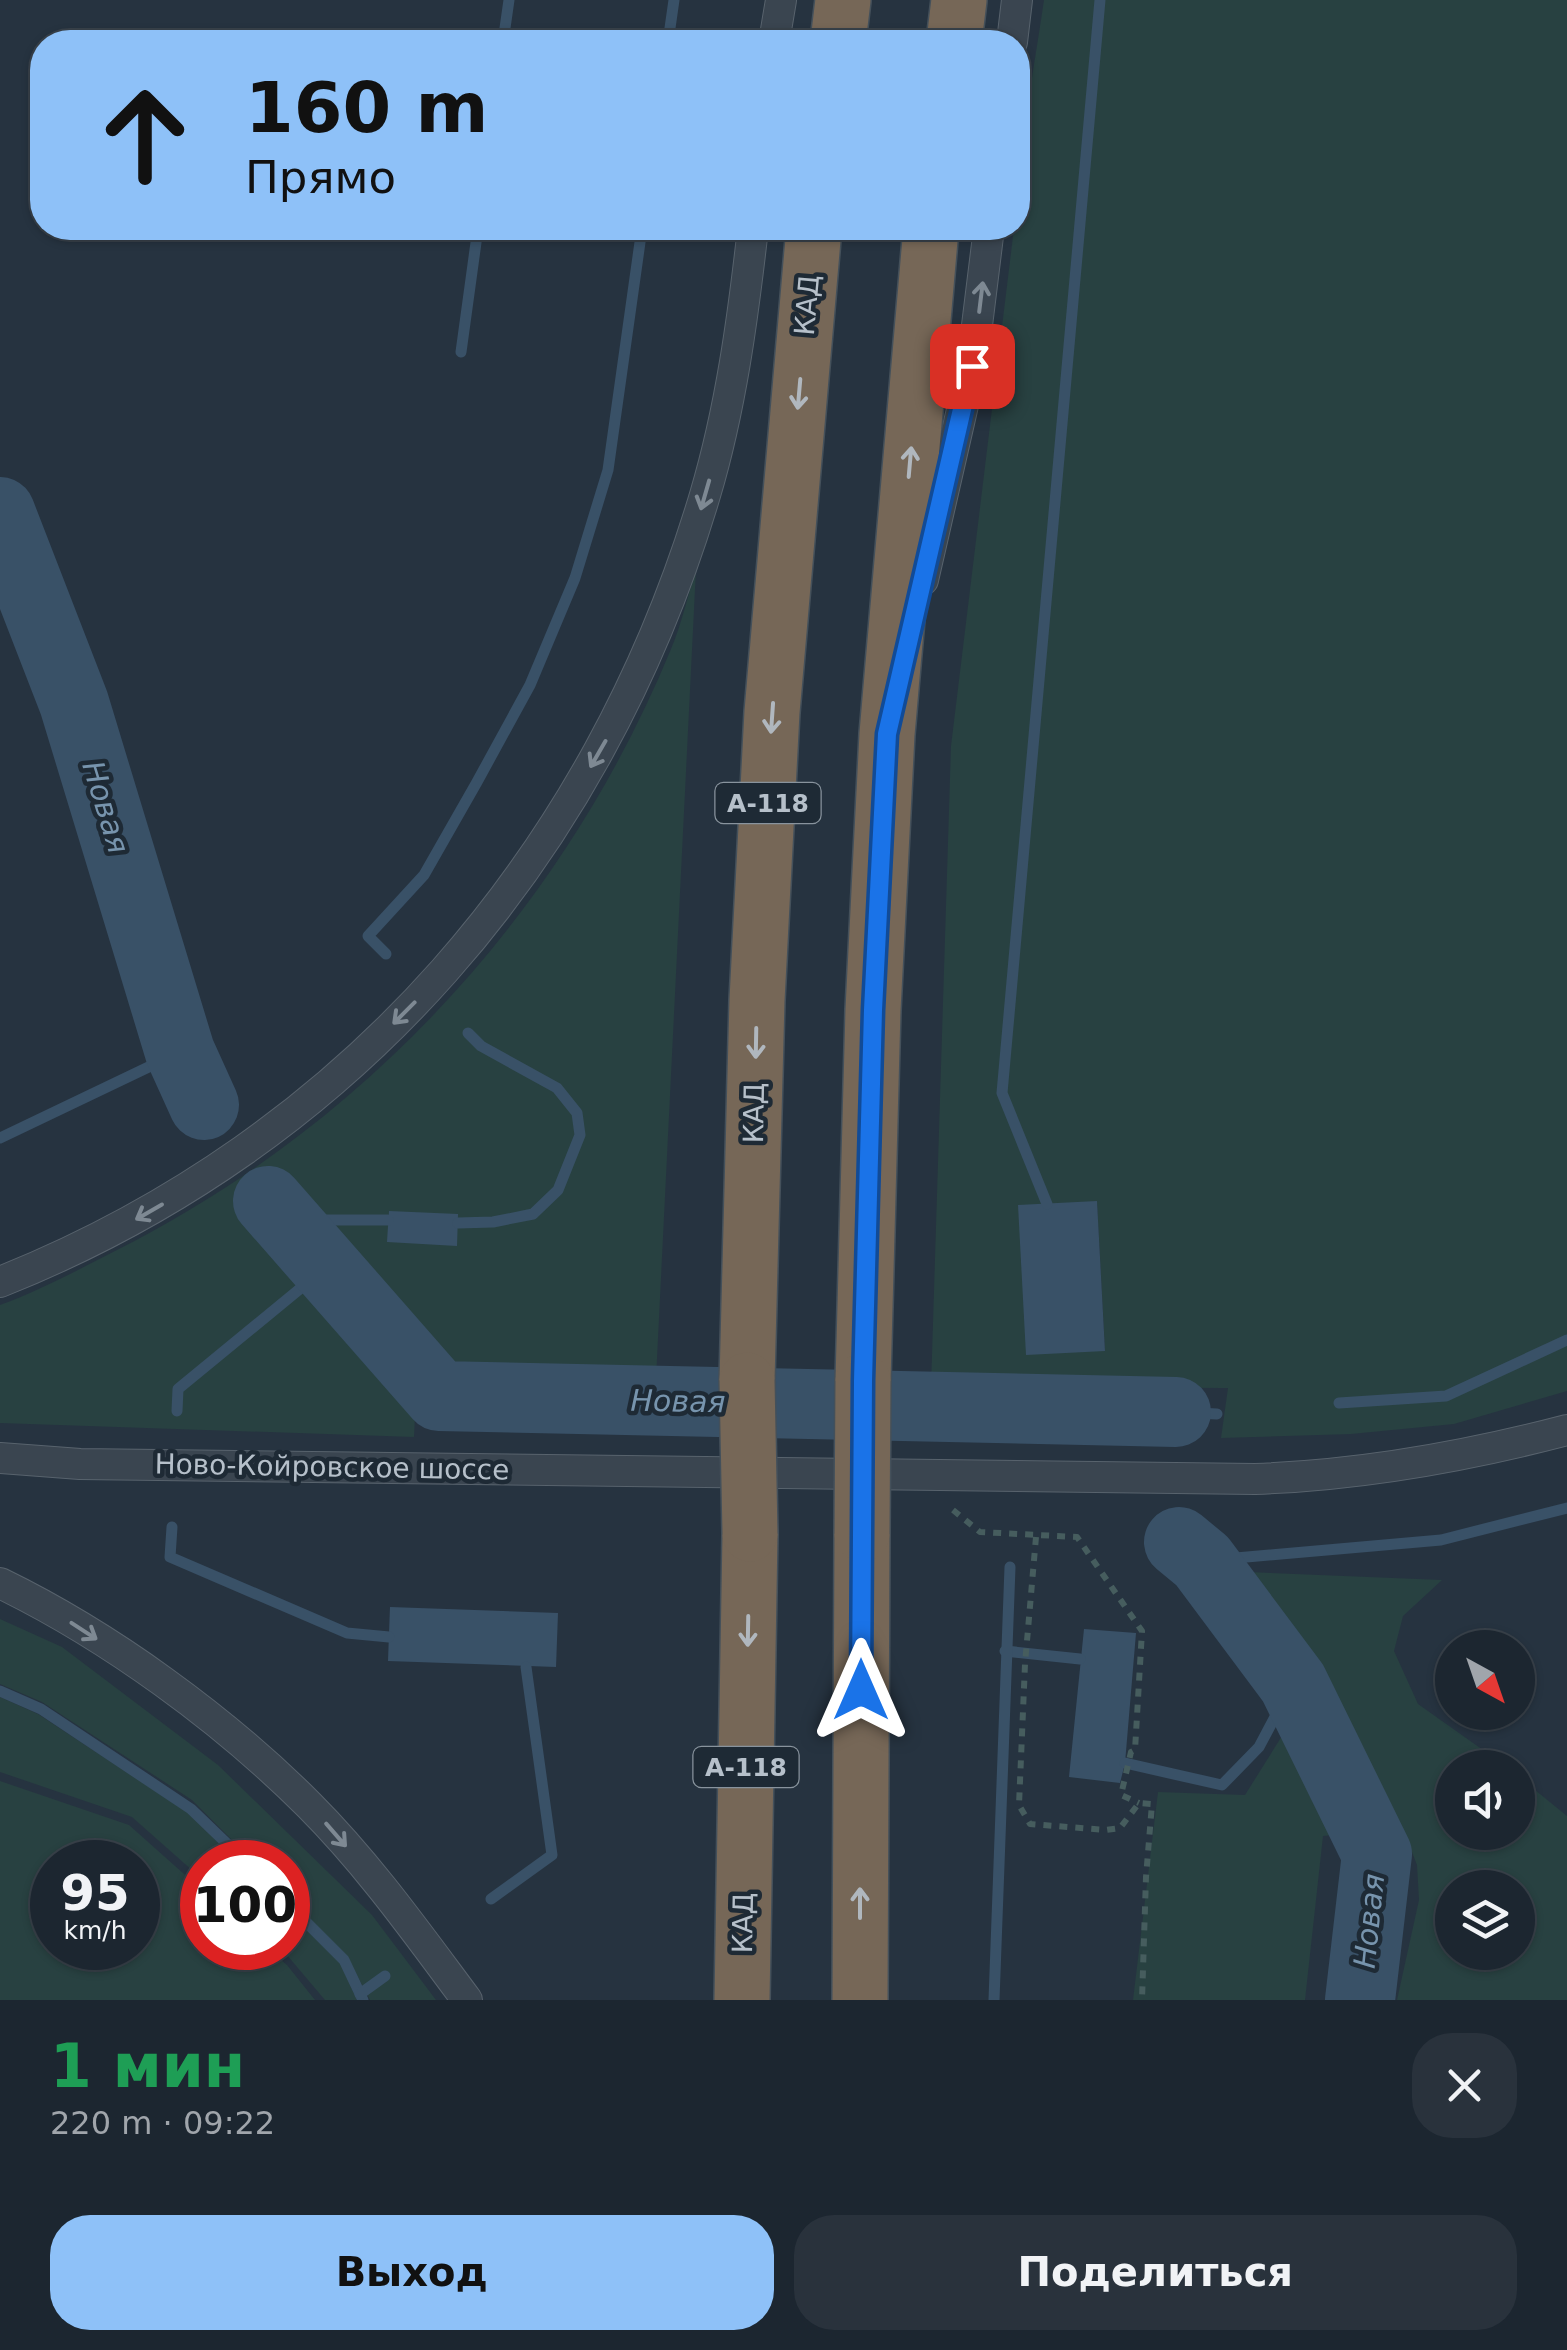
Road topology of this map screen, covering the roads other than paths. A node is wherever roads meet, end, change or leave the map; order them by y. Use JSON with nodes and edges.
{"nodes":[{"id":1,"x":781,"y":0,"type":"edge"},
{"id":2,"x":843,"y":0,"type":"edge"},
{"id":3,"x":959,"y":0,"type":"edge"},
{"id":4,"x":1017,"y":0,"type":"edge"},
{"id":5,"x":776,"y":30,"type":"edge"},
{"id":6,"x":839,"y":30,"type":"edge"},
{"id":7,"x":955,"y":30,"type":"edge"},
{"id":8,"x":1013,"y":30,"type":"edge"},
{"id":9,"x":752,"y":240,"type":"edge"},
{"id":10,"x":813,"y":240,"type":"edge"},
{"id":11,"x":930,"y":240,"type":"edge"},
{"id":12,"x":988,"y":240,"type":"edge"},
{"id":13,"x":887,"y":734,"type":"junction"},
{"id":14,"x":0,"y":1282,"type":"edge"},
{"id":15,"x":1567,"y":1430,"type":"edge"},
{"id":16,"x":0,"y":1458,"type":"edge"},
{"id":17,"x":0,"y":1583,"type":"edge"},
{"id":18,"x":467,"y":2000,"type":"edge"},
{"id":19,"x":742,"y":2000,"type":"edge"},
{"id":20,"x":860,"y":2000,"type":"edge"}],
"edges":[{"from":1,"to":5,"type":"street"},
{"from":2,"to":6,"type":"highway"},
{"from":3,"to":7,"type":"highway"},
{"from":4,"to":8,"type":"street"},
{"from":9,"to":14,"type":"street","one_way":true},
{"from":10,"to":19,"type":"highway","name":"КАД","number":"А-118","one_way":true,"bridge":true},
{"from":13,"to":11,"type":"highway","one_way":true},
{"from":13,"to":12,"type":"street","one_way":true},
{"from":20,"to":13,"type":"highway","one_way":true,"bridge":true},
{"from":15,"to":16,"type":"street","name":"Ново-Койровское шоссе"},
{"from":17,"to":18,"type":"street","one_way":true}]}
